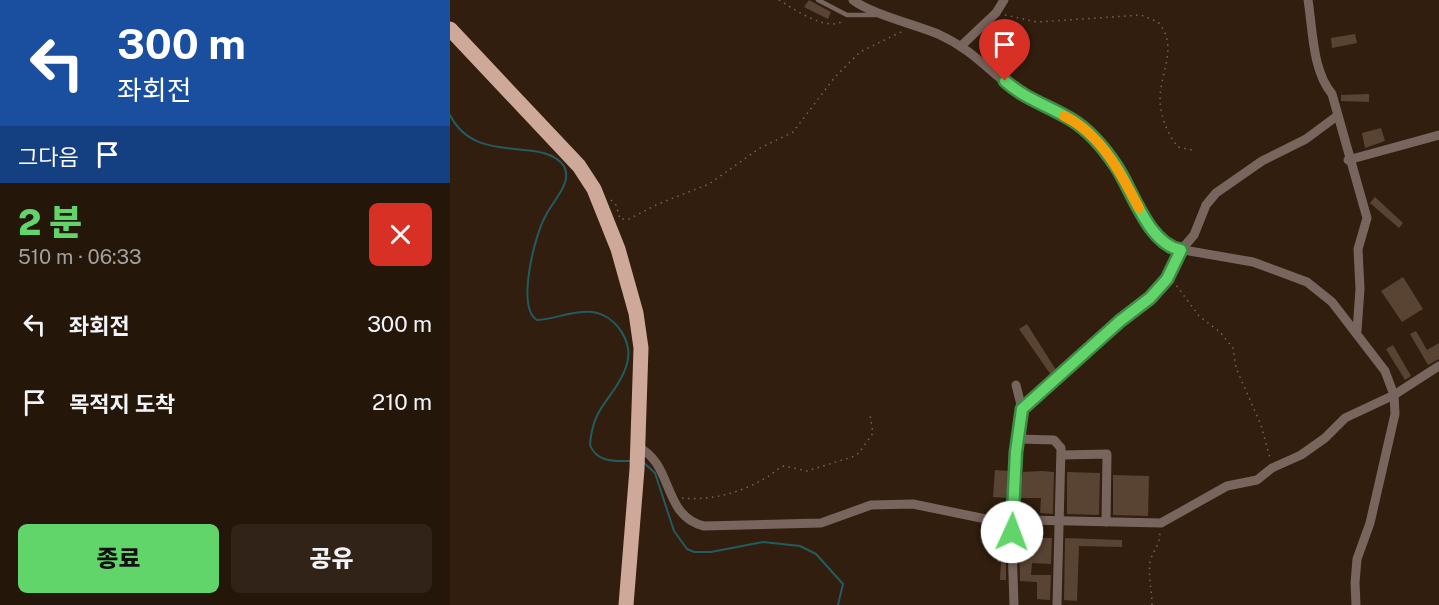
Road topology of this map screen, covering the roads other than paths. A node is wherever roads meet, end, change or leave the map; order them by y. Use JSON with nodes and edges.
{"nodes":[{"id":1,"x":818,"y":0,"type":"edge"},
{"id":2,"x":853,"y":0,"type":"edge"},
{"id":3,"x":1004,"y":0,"type":"edge"},
{"id":4,"x":1308,"y":0,"type":"edge"},
{"id":5,"x":886,"y":15,"type":"junction"},
{"id":6,"x":450,"y":29,"type":"edge"},
{"id":7,"x":961,"y":46,"type":"junction"},
{"id":8,"x":1336,"y":116,"type":"junction"},
{"id":9,"x":1439,"y":135,"type":"edge"},
{"id":10,"x":1348,"y":160,"type":"junction"},
{"id":11,"x":1181,"y":250,"type":"junction"},
{"id":12,"x":1357,"y":331,"type":"junction"},
{"id":13,"x":1439,"y":366,"type":"edge"},
{"id":14,"x":1016,"y":386,"type":"dead end"},
{"id":15,"x":1394,"y":395,"type":"junction"},
{"id":16,"x":1022,"y":409,"type":"junction"},
{"id":17,"x":1018,"y":439,"type":"junction"},
{"id":18,"x":1062,"y":455,"type":"junction"},
{"id":19,"x":638,"y":458,"type":"junction"},
{"id":20,"x":1013,"y":520,"type":"junction"},
{"id":21,"x":1061,"y":521,"type":"junction"},
{"id":22,"x":1106,"y":522,"type":"junction"},
{"id":23,"x":626,"y":605,"type":"edge"},
{"id":24,"x":1014,"y":605,"type":"edge"},
{"id":25,"x":1057,"y":605,"type":"edge"},
{"id":26,"x":1356,"y":605,"type":"edge"}],
"edges":[{"from":1,"to":5,"type":"lane"},
{"from":2,"to":5,"type":"street"},
{"from":3,"to":7,"type":"street"},
{"from":4,"to":8,"type":"street"},
{"from":5,"to":7,"type":"street"},
{"from":6,"to":19,"type":"main road"},
{"from":7,"to":11,"type":"street"},
{"from":8,"to":10,"type":"street"},
{"from":8,"to":11,"type":"street"},
{"from":9,"to":10,"type":"street"},
{"from":10,"to":12,"type":"street"},
{"from":11,"to":12,"type":"street"},
{"from":11,"to":16,"type":"street"},
{"from":12,"to":15,"type":"street"},
{"from":13,"to":15,"type":"street"},
{"from":14,"to":16,"type":"street"},
{"from":15,"to":22,"type":"street"},
{"from":15,"to":26,"type":"street"},
{"from":16,"to":17,"type":"street"},
{"from":17,"to":18,"type":"street"},
{"from":17,"to":20,"type":"street"},
{"from":18,"to":21,"type":"street"},
{"from":18,"to":22,"type":"street"},
{"from":19,"to":20,"type":"street"},
{"from":19,"to":23,"type":"main road"},
{"from":20,"to":21,"type":"street"},
{"from":20,"to":24,"type":"street"},
{"from":21,"to":22,"type":"street"},
{"from":21,"to":25,"type":"street"}]}
